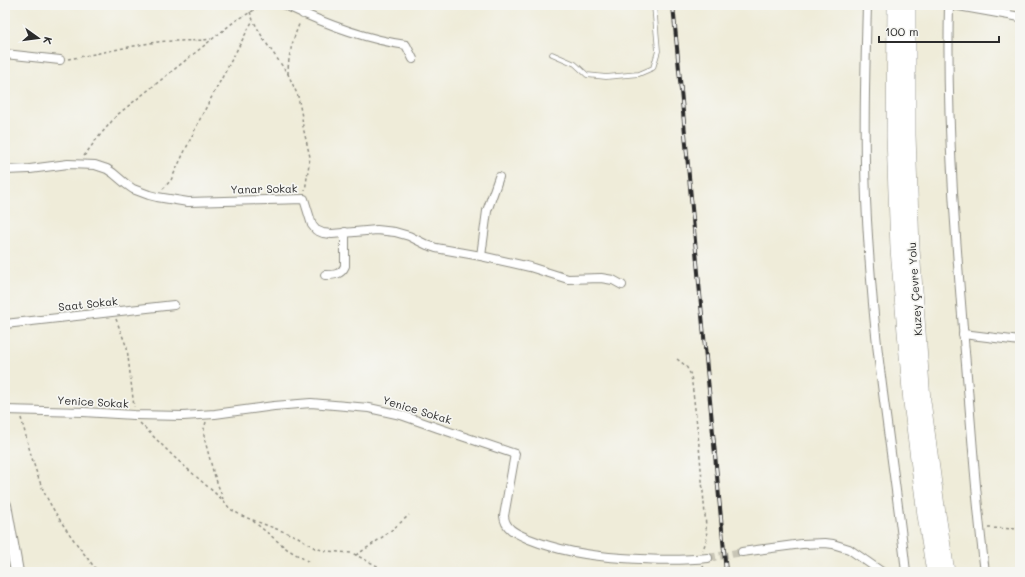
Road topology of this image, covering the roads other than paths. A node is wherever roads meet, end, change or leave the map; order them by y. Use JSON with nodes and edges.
{"nodes":[{"id":1,"x":285,"y":5,"type":"edge"},
{"id":2,"x":306,"y":5,"type":"edge"},
{"id":3,"x":654,"y":5,"type":"edge"},
{"id":4,"x":867,"y":5,"type":"edge"},
{"id":5,"x":895,"y":5,"type":"edge"},
{"id":6,"x":908,"y":5,"type":"edge"},
{"id":7,"x":949,"y":5,"type":"edge"},
{"id":8,"x":953,"y":5,"type":"edge"},
{"id":9,"x":303,"y":14,"type":"junction"},
{"id":10,"x":1020,"y":17,"type":"edge"},
{"id":11,"x":5,"y":54,"type":"edge"},
{"id":12,"x":552,"y":54,"type":"dead end"},
{"id":13,"x":413,"y":59,"type":"dead end"},
{"id":14,"x":60,"y":60,"type":"road end"},
{"id":15,"x":5,"y":170,"type":"edge"},
{"id":16,"x":499,"y":177,"type":"dead end"},
{"id":17,"x":345,"y":232,"type":"junction"},
{"id":18,"x":481,"y":256,"type":"junction"},
{"id":19,"x":325,"y":275,"type":"dead end"},
{"id":20,"x":622,"y":285,"type":"dead end"},
{"id":21,"x":174,"y":306,"type":"dead end"},
{"id":22,"x":5,"y":324,"type":"edge"},
{"id":23,"x":963,"y":334,"type":"junction"},
{"id":24,"x":1020,"y":340,"type":"edge"},
{"id":25,"x":5,"y":410,"type":"edge"},
{"id":26,"x":5,"y":505,"type":"edge"},
{"id":27,"x":742,"y":552,"type":"tunnel mouth"},
{"id":28,"x":708,"y":558,"type":"tunnel mouth"},
{"id":29,"x":17,"y":572,"type":"edge"},
{"id":30,"x":882,"y":572,"type":"edge"},
{"id":31,"x":906,"y":572,"type":"edge"},
{"id":32,"x":934,"y":572,"type":"edge"},
{"id":33,"x":947,"y":572,"type":"edge"},
{"id":34,"x":985,"y":572,"type":"edge"}],
"edges":[{"from":1,"to":9,"type":"street"},
{"from":2,"to":9,"type":"street"},
{"from":3,"to":12,"type":"lane"},
{"from":4,"to":31,"type":"street"},
{"from":5,"to":32,"type":"highway","name":"Kuzey Çevre Yolu"},
{"from":6,"to":33,"type":"highway","name":"Kuzey Çevre Yolu"},
{"from":7,"to":23,"type":"street"},
{"from":8,"to":10,"type":"street"},
{"from":9,"to":13,"type":"street"},
{"from":11,"to":14,"type":"street"},
{"from":15,"to":17,"type":"street","name":"Yanar Sokak"},
{"from":16,"to":18,"type":"street"},
{"from":17,"to":18,"type":"street","name":"Yanar Sokak"},
{"from":17,"to":19,"type":"street"},
{"from":18,"to":20,"type":"street","name":"Yanar Sokak"},
{"from":21,"to":22,"type":"street","name":"Saat Sokak"},
{"from":23,"to":24,"type":"street"},
{"from":23,"to":34,"type":"street"},
{"from":25,"to":28,"type":"street","name":"Yenice Sokak"},
{"from":26,"to":29,"type":"street"},
{"from":27,"to":30,"type":"street"}]}
